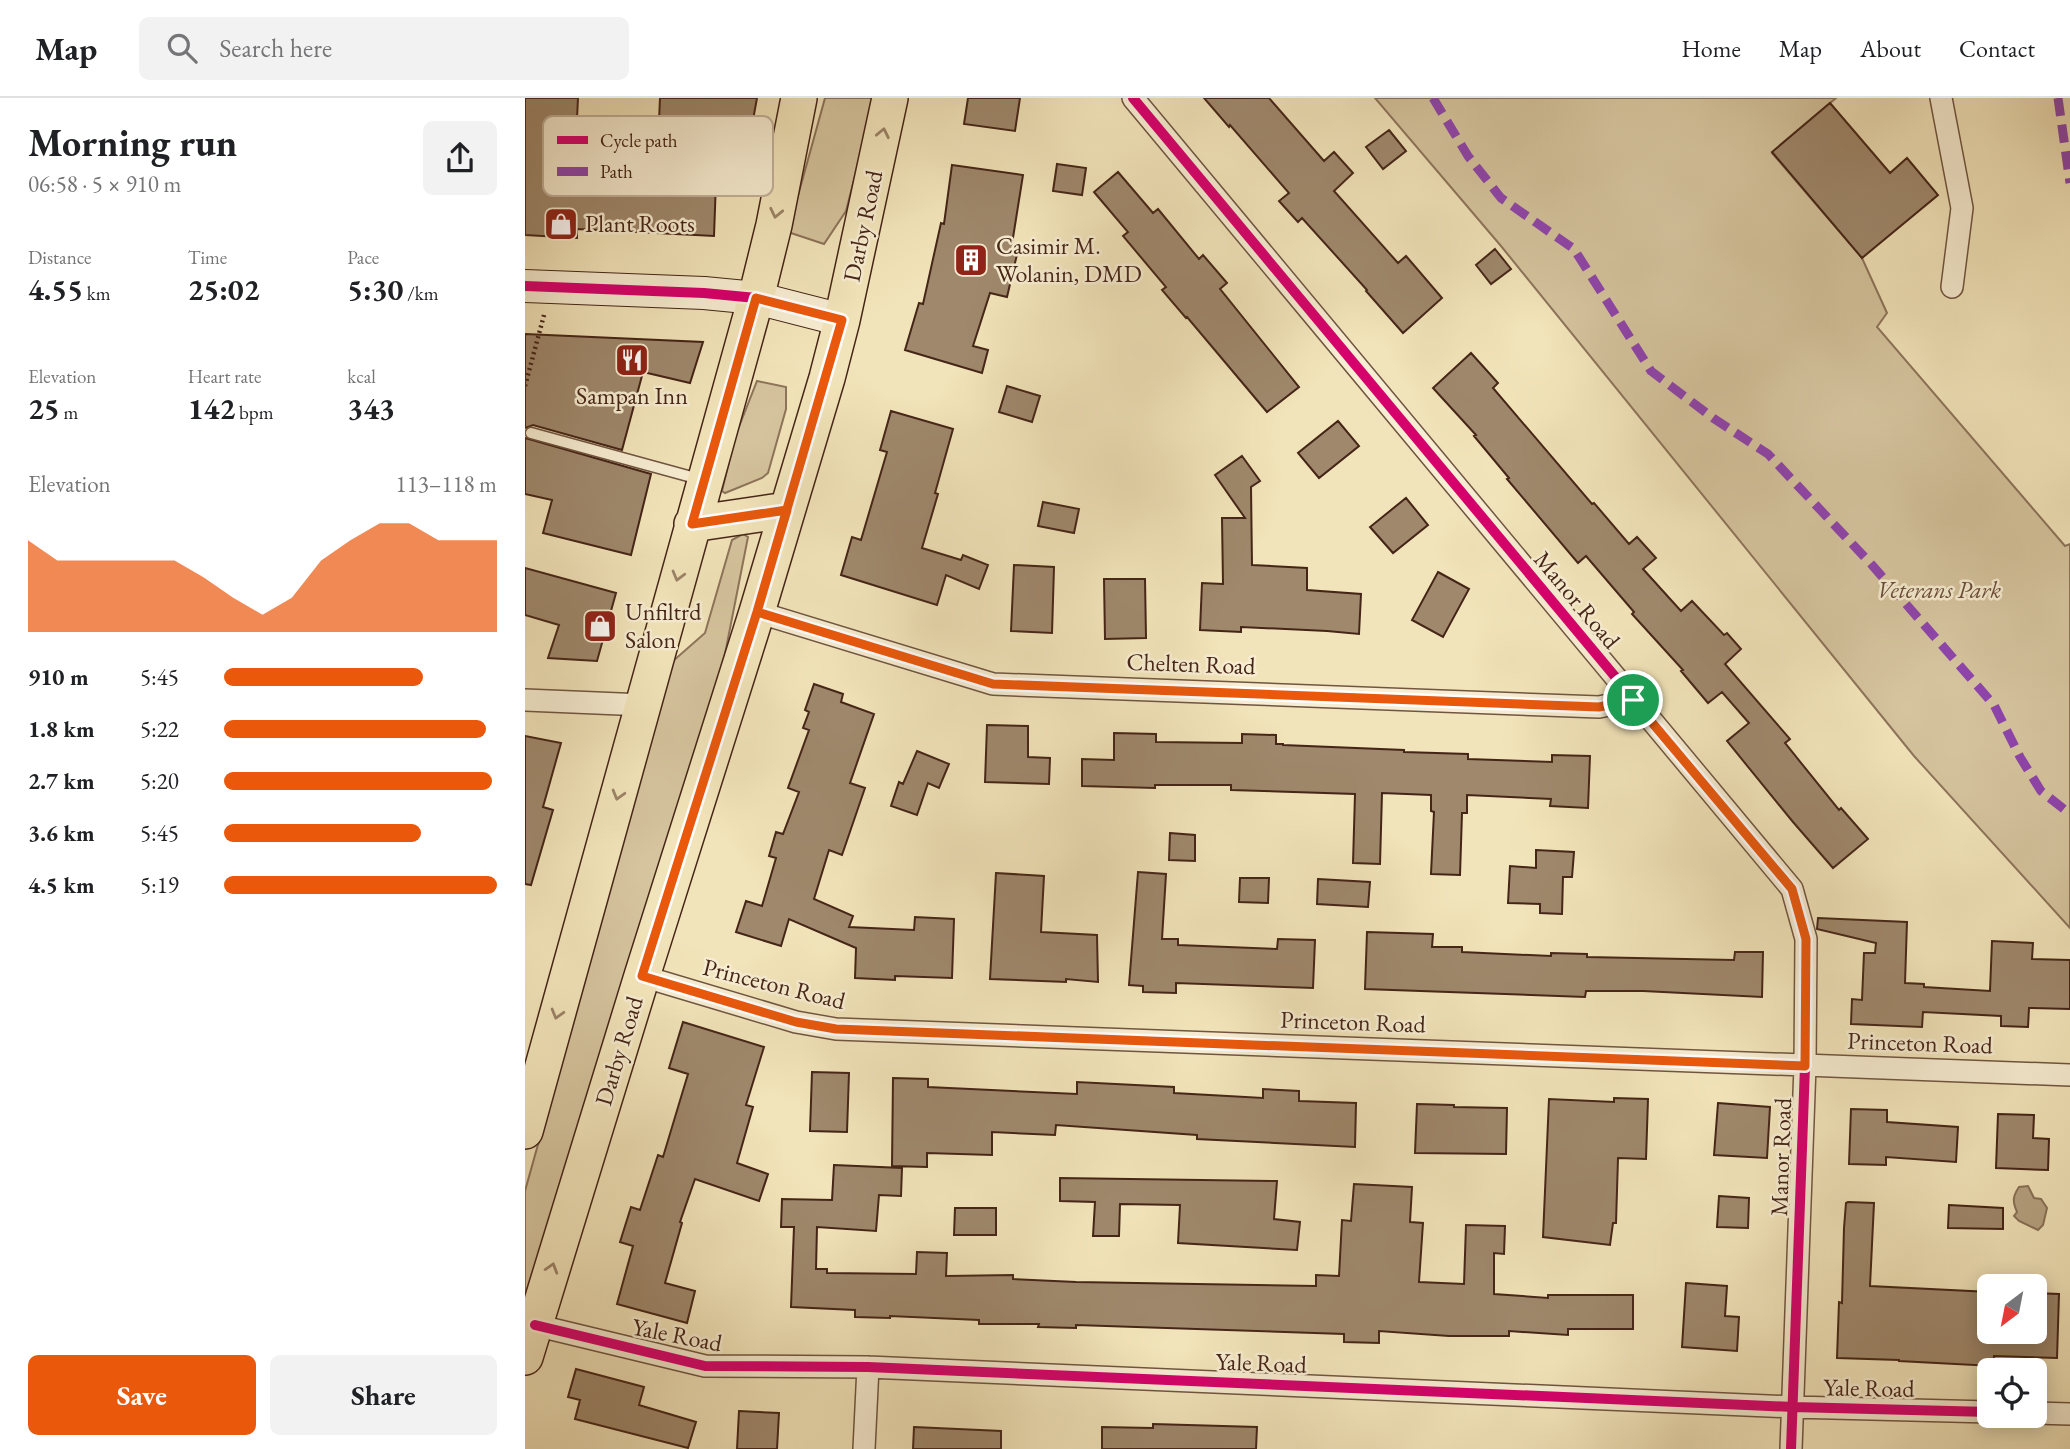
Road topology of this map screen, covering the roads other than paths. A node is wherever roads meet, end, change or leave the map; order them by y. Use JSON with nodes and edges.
{"nodes":[{"id":1,"x":799,"y":98,"type":"edge"},
{"id":2,"x":814,"y":98,"type":"edge"},
{"id":3,"x":890,"y":98,"type":"edge"},
{"id":4,"x":1133,"y":98,"type":"edge"},
{"id":5,"x":1941,"y":98,"type":"edge"},
{"id":6,"x":791,"y":141,"type":"junction"},
{"id":7,"x":538,"y":286,"type":"edge"},
{"id":8,"x":1952,"y":286,"type":"dead end"},
{"id":9,"x":756,"y":298,"type":"junction"},
{"id":10,"x":842,"y":320,"type":"junction"},
{"id":11,"x":531,"y":433,"type":"dead end"},
{"id":12,"x":705,"y":481,"type":"junction"},
{"id":13,"x":787,"y":510,"type":"junction"},
{"id":14,"x":692,"y":524,"type":"junction"},
{"id":15,"x":757,"y":612,"type":"junction"},
{"id":16,"x":525,"y":700,"type":"edge"},
{"id":17,"x":1633,"y":700,"type":"junction"},
{"id":18,"x":643,"y":705,"type":"junction"},
{"id":19,"x":642,"y":976,"type":"junction"},
{"id":20,"x":1805,"y":1066,"type":"junction"},
{"id":21,"x":533,"y":1070,"type":"edge"},
{"id":22,"x":2070,"y":1074,"type":"edge"},
{"id":23,"x":525,"y":1130,"type":"edge"},
{"id":24,"x":530,"y":1341,"type":"edge"},
{"id":25,"x":869,"y":1367,"type":"junction"},
{"id":26,"x":1793,"y":1407,"type":"junction"},
{"id":27,"x":1977,"y":1412,"type":"edge"},
{"id":28,"x":2047,"y":1413,"type":"edge"},
{"id":29,"x":2070,"y":1414,"type":"edge"},
{"id":30,"x":864,"y":1449,"type":"edge"},
{"id":31,"x":1791,"y":1449,"type":"edge"}],
"edges":[{"from":1,"to":6,"type":"main road"},
{"from":2,"to":6,"type":"street"},
{"from":10,"to":3,"type":"main road","name":"Darby Road","one_way":true},
{"from":4,"to":17,"type":"street","name":"Manor Road"},
{"from":5,"to":8,"type":"street"},
{"from":6,"to":9,"type":"main road","one_way":true},
{"from":7,"to":9,"type":"street"},
{"from":9,"to":10,"type":"street"},
{"from":9,"to":12,"type":"main road"},
{"from":10,"to":13,"type":"main road","name":"Darby Road"},
{"from":11,"to":12,"type":"lane"},
{"from":12,"to":14,"type":"main road"},
{"from":13,"to":14,"type":"main road"},
{"from":13,"to":15,"type":"main road","name":"Darby Road"},
{"from":14,"to":18,"type":"main road","one_way":true},
{"from":15,"to":17,"type":"street","name":"Chelten Road"},
{"from":15,"to":19,"type":"main road","name":"Darby Road"},
{"from":16,"to":18,"type":"street"},
{"from":17,"to":20,"type":"street","name":"Manor Road"},
{"from":18,"to":21,"type":"main road","one_way":true},
{"from":19,"to":20,"type":"street","name":"Princeton Road"},
{"from":24,"to":19,"type":"main road","name":"Darby Road","one_way":true},
{"from":20,"to":22,"type":"street","name":"Princeton Road"},
{"from":20,"to":26,"type":"street","name":"Manor Road"},
{"from":21,"to":23,"type":"main road"},
{"from":24,"to":25,"type":"street","name":"Yale Road"},
{"from":25,"to":26,"type":"street","name":"Yale Road"},
{"from":25,"to":30,"type":"street"},
{"from":26,"to":27,"type":"street","name":"Yale Road"},
{"from":26,"to":31,"type":"street","name":"Manor Road"},
{"from":28,"to":29,"type":"street"}]}
